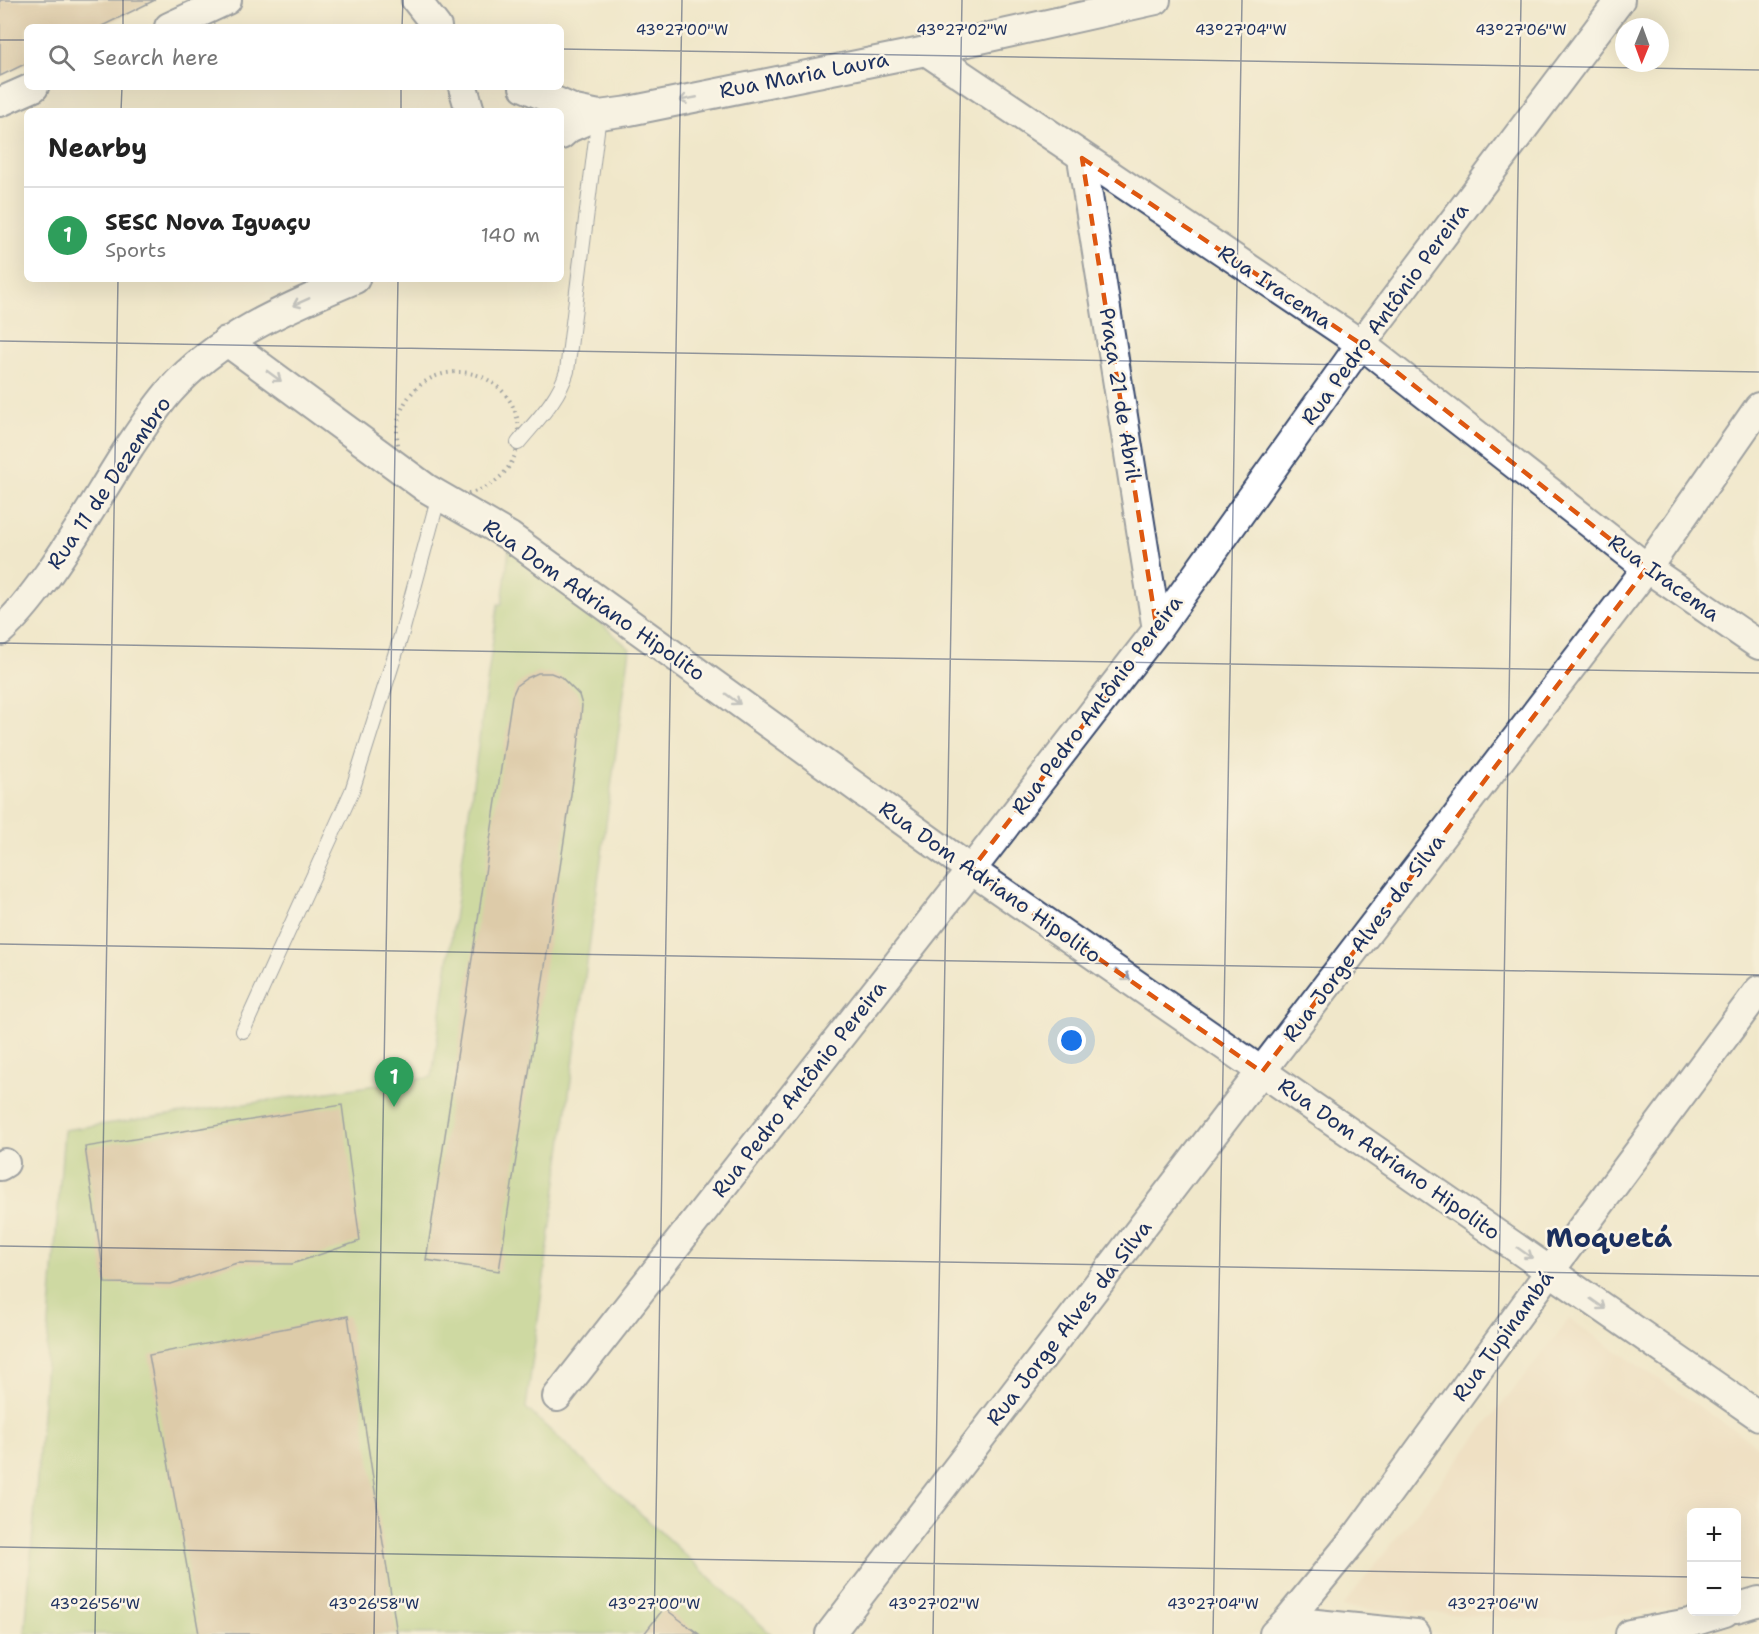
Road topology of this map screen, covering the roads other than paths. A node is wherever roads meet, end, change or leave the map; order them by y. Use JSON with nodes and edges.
{"nodes":[{"id":1,"x":227,"y":0,"type":"edge"},
{"id":2,"x":416,"y":0,"type":"edge"},
{"id":3,"x":1156,"y":0,"type":"edge"},
{"id":4,"x":1620,"y":0,"type":"edge"},
{"id":5,"x":1046,"y":12,"type":"edge"},
{"id":6,"x":175,"y":24,"type":"edge"},
{"id":7,"x":435,"y":24,"type":"edge"},
{"id":8,"x":926,"y":51,"type":"junction"},
{"id":9,"x":27,"y":90,"type":"edge"},
{"id":10,"x":464,"y":90,"type":"edge"},
{"id":11,"x":531,"y":90,"type":"edge"},
{"id":12,"x":0,"y":102,"type":"edge"},
{"id":13,"x":469,"y":108,"type":"edge"},
{"id":14,"x":599,"y":115,"type":"junction"},
{"id":15,"x":564,"y":132,"type":"edge"},
{"id":16,"x":1082,"y":158,"type":"junction"},
{"id":17,"x":348,"y":282,"type":"edge"},
{"id":18,"x":226,"y":341,"type":"junction"},
{"id":19,"x":1361,"y":344,"type":"junction"},
{"id":20,"x":1759,"y":406,"type":"edge"},
{"id":21,"x":518,"y":443,"type":"road end"},
{"id":22,"x":432,"y":491,"type":"junction"},
{"id":23,"x":1647,"y":568,"type":"junction"},
{"id":24,"x":1157,"y":630,"type":"junction"},
{"id":25,"x":0,"y":631,"type":"edge"},
{"id":26,"x":1759,"y":645,"type":"edge"},
{"id":27,"x":971,"y":870,"type":"junction"},
{"id":28,"x":1759,"y":990,"type":"edge"},
{"id":29,"x":243,"y":1032,"type":"dead end"},
{"id":30,"x":1262,"y":1072,"type":"junction"},
{"id":31,"x":1550,"y":1271,"type":"junction"},
{"id":32,"x":557,"y":1397,"type":"dead end"},
{"id":33,"x":1759,"y":1416,"type":"edge"},
{"id":34,"x":1759,"y":1600,"type":"edge"},
{"id":35,"x":1741,"y":1607,"type":"edge"},
{"id":36,"x":1710,"y":1616,"type":"edge"},
{"id":37,"x":1281,"y":1628,"type":"edge"},
{"id":38,"x":830,"y":1634,"type":"edge"},
{"id":39,"x":1416,"y":1634,"type":"edge"},
{"id":40,"x":1630,"y":1634,"type":"edge"}],
"edges":[{"from":1,"to":6,"type":"street"},
{"from":2,"to":7,"type":"street"},
{"from":3,"to":5,"type":"street","name":"Rua Maria Laura"},
{"from":4,"to":19,"type":"street","name":"Rua Pedro Antônio Pereira"},
{"from":5,"to":8,"type":"street","name":"Rua Maria Laura"},
{"from":8,"to":14,"type":"street","name":"Rua Maria Laura","one_way":true},
{"from":8,"to":16,"type":"street","name":"Rua Iracema"},
{"from":9,"to":12,"type":"street"},
{"from":10,"to":13,"type":"street"},
{"from":11,"to":14,"type":"street","name":"Rua Maria Laura"},
{"from":14,"to":15,"type":"street"},
{"from":14,"to":21,"type":"lane"},
{"from":16,"to":19,"type":"street","name":"Rua Iracema"},
{"from":16,"to":24,"type":"street","name":"Praça 21 de Abril"},
{"from":17,"to":18,"type":"street","name":"Rua 11 de Dezembro","one_way":true},
{"from":18,"to":22,"type":"street","name":"Rua Dom Adriano Hipolito","one_way":true},
{"from":18,"to":25,"type":"street","name":"Rua 11 de Dezembro"},
{"from":19,"to":23,"type":"street","name":"Rua Iracema"},
{"from":19,"to":24,"type":"street","name":"Rua Pedro Antônio Pereira"},
{"from":20,"to":23,"type":"street","name":"Rua Jorge Alves da Silva"},
{"from":22,"to":27,"type":"street","name":"Rua Dom Adriano Hipolito","one_way":true},
{"from":22,"to":29,"type":"lane"},
{"from":23,"to":26,"type":"street","name":"Rua Iracema"},
{"from":23,"to":30,"type":"street","name":"Rua Jorge Alves da Silva"},
{"from":24,"to":27,"type":"street","name":"Rua Pedro Antônio Pereira"},
{"from":27,"to":30,"type":"street","name":"Rua Dom Adriano Hipolito","one_way":true},
{"from":27,"to":32,"type":"street","name":"Rua Pedro Antônio Pereira"},
{"from":28,"to":31,"type":"street","name":"Rua Tupinambá"},
{"from":30,"to":31,"type":"street","name":"Rua Dom Adriano Hipolito","one_way":true},
{"from":30,"to":38,"type":"street","name":"Rua Jorge Alves da Silva"},
{"from":31,"to":33,"type":"street","name":"Rua Dom Adriano Hipolito","one_way":true},
{"from":31,"to":37,"type":"street","name":"Rua Tupinambá"},
{"from":34,"to":35,"type":"street"},
{"from":36,"to":40,"type":"street"},
{"from":37,"to":39,"type":"street"}]}
